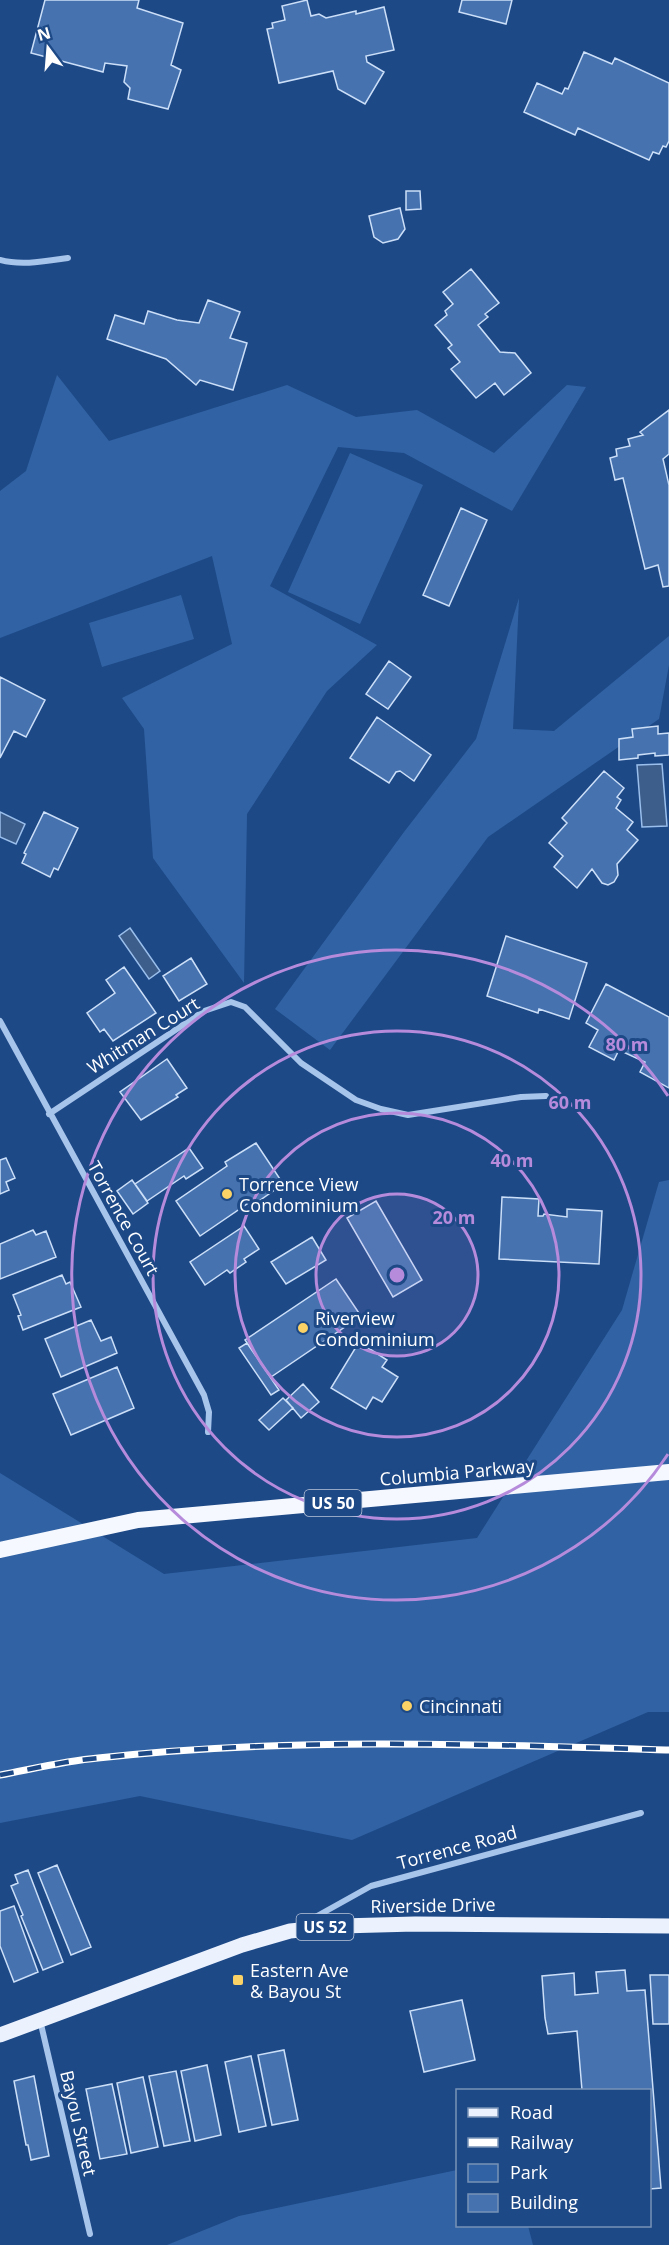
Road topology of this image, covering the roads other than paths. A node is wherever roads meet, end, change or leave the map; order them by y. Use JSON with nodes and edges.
{"nodes":[{"id":1,"x":68,"y":258,"type":"dead end"},
{"id":2,"x":0,"y":260,"type":"edge"},
{"id":3,"x":0,"y":1021,"type":"edge"},
{"id":4,"x":546,"y":1096,"type":"dead end"},
{"id":5,"x":49,"y":1114,"type":"junction"},
{"id":6,"x":208,"y":1432,"type":"dead end"},
{"id":7,"x":669,"y":1472,"type":"edge"},
{"id":8,"x":0,"y":1550,"type":"edge"},
{"id":9,"x":640,"y":1813,"type":"dead end"},
{"id":10,"x":669,"y":1926,"type":"edge"},
{"id":11,"x":290,"y":1931,"type":"junction"},
{"id":12,"x":40,"y":2019,"type":"junction"},
{"id":13,"x":0,"y":2035,"type":"edge"},
{"id":14,"x":90,"y":2235,"type":"dead end"}],
"edges":[{"from":1,"to":2,"type":"street"},
{"from":3,"to":5,"type":"street","name":"Torrence Court"},
{"from":4,"to":5,"type":"street","name":"Whitman Court"},
{"from":5,"to":6,"type":"street","name":"Torrence Court"},
{"from":7,"to":8,"type":"highway","name":"Columbia Parkway","number":"US 50"},
{"from":9,"to":11,"type":"street","name":"Torrence Road"},
{"from":10,"to":11,"type":"main road","name":"Riverside Drive","number":"US 52"},
{"from":11,"to":12,"type":"main road","name":"Riverside Drive","number":"US 52"},
{"from":12,"to":13,"type":"main road","name":"Riverside Drive","number":"US 52"},
{"from":12,"to":14,"type":"street","name":"Bayou Street"}]}
